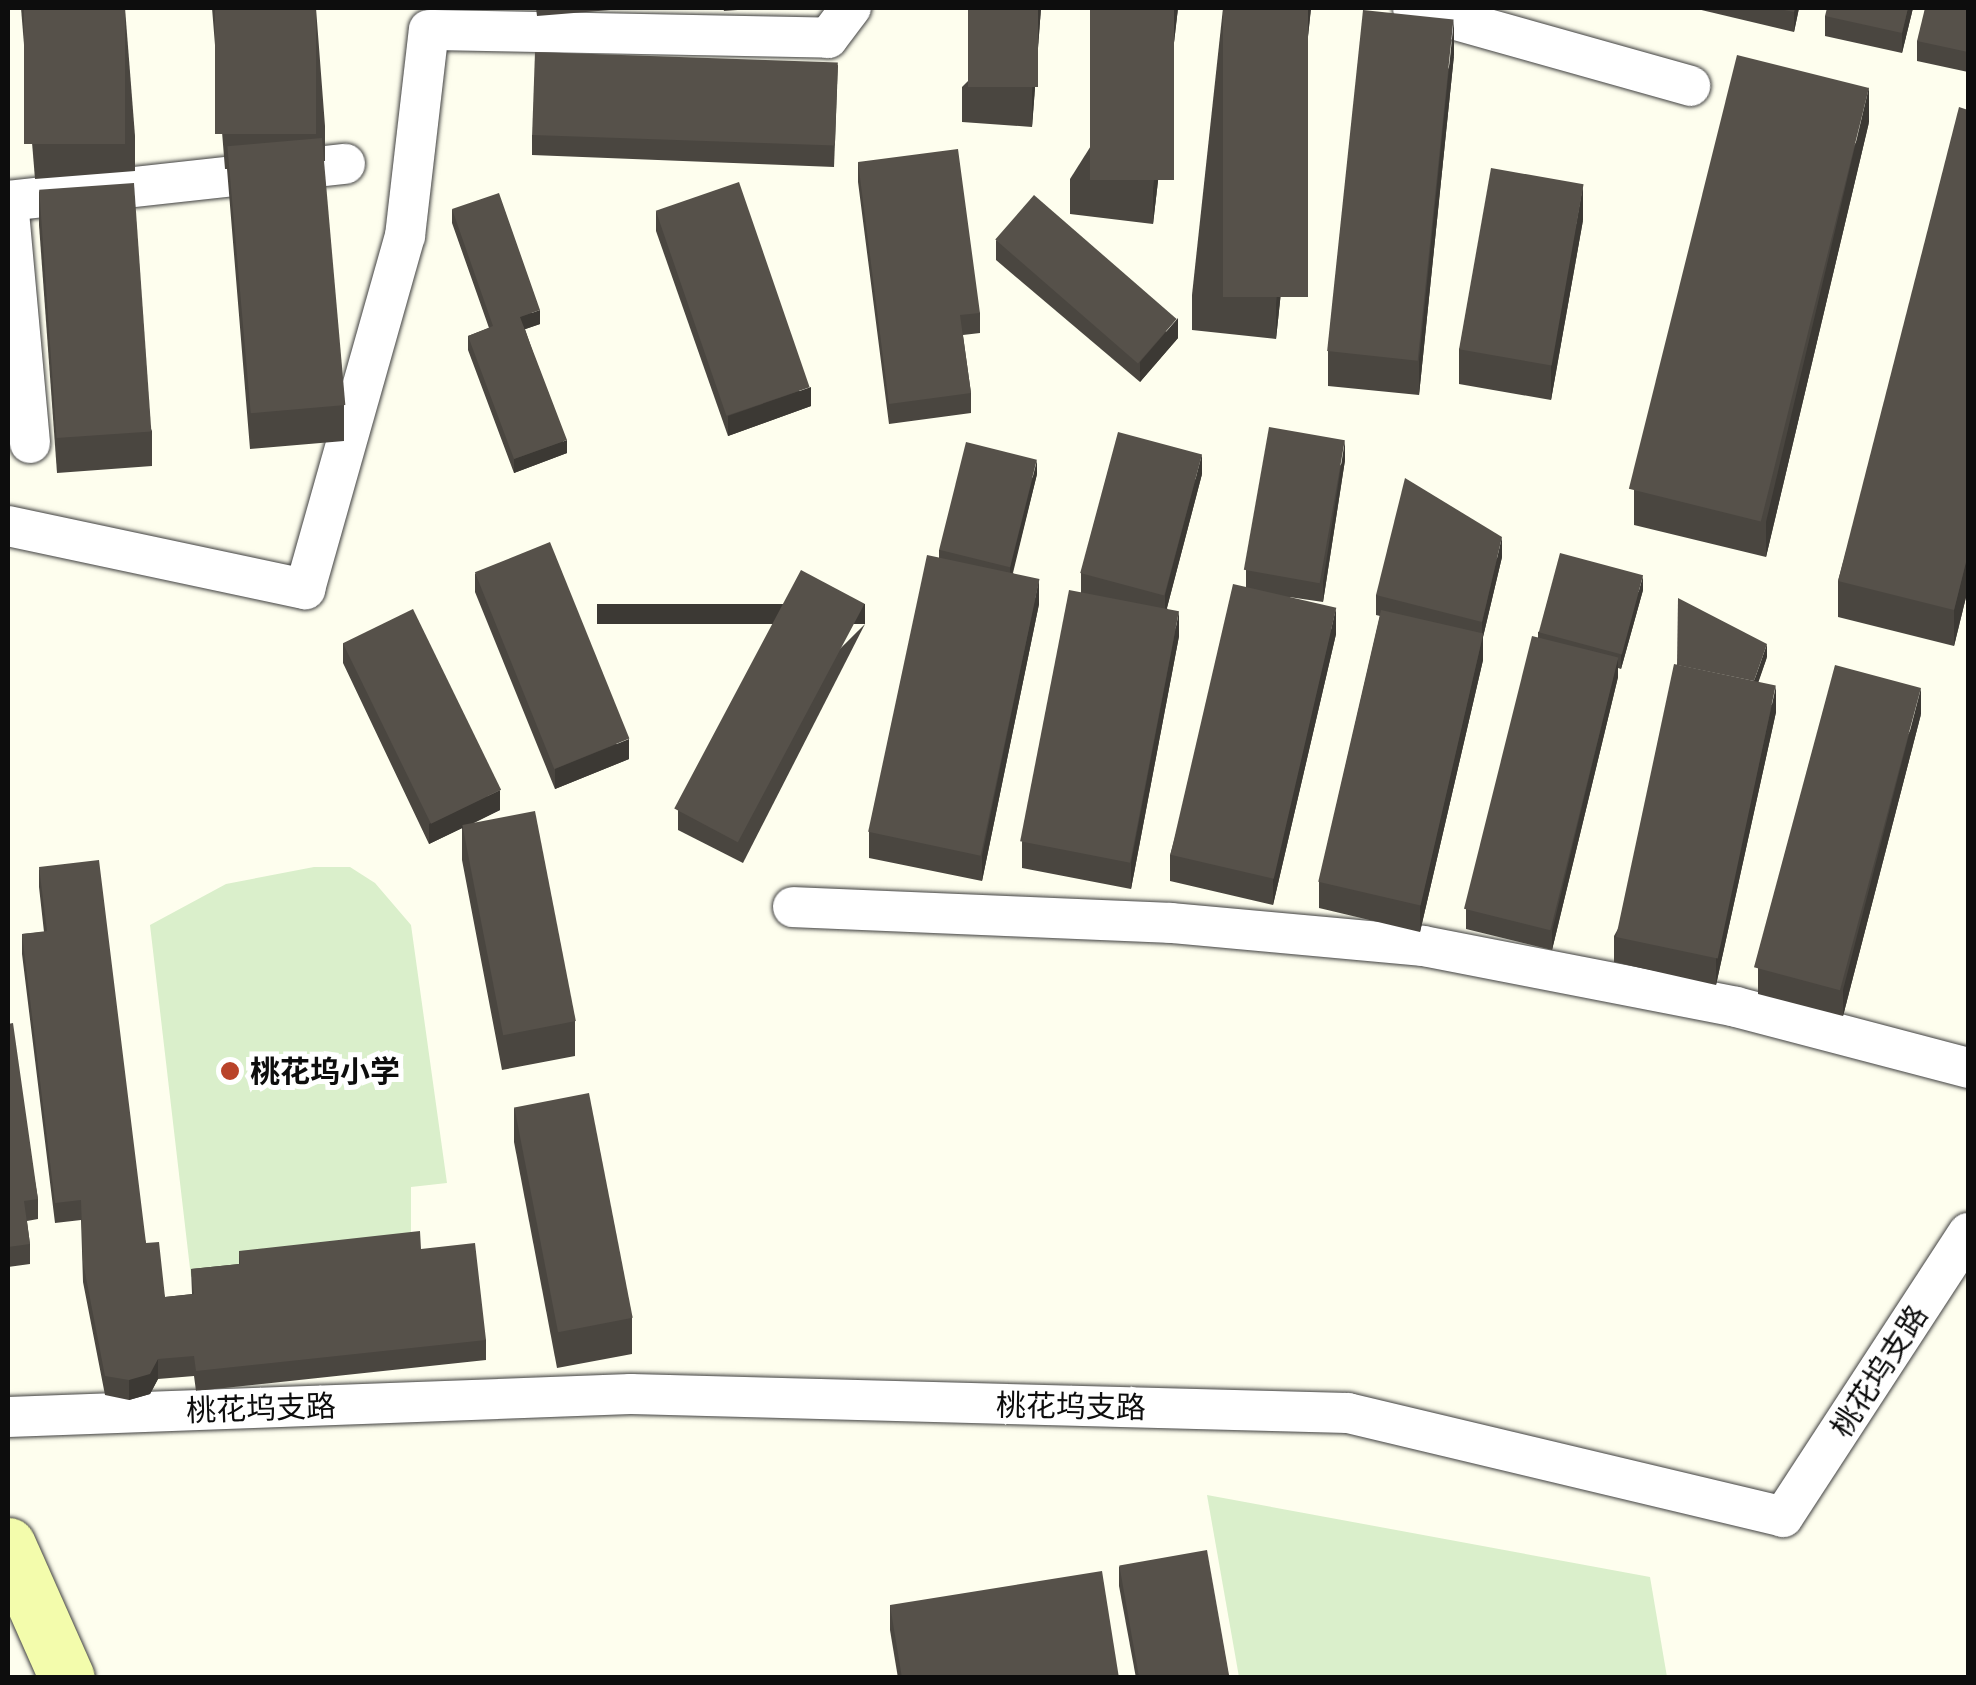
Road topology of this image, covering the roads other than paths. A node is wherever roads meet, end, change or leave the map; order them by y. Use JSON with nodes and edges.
{"nodes":[{"id":1,"x":851,"y":8,"type":"edge"},
{"id":2,"x":1413,"y":8,"type":"edge"},
{"id":3,"x":1690,"y":86,"type":"dead end"},
{"id":4,"x":345,"y":164,"type":"dead end"},
{"id":5,"x":8,"y":201,"type":"edge"},
{"id":6,"x":30,"y":443,"type":"dead end"},
{"id":7,"x":8,"y":526,"type":"edge"},
{"id":8,"x":793,"y":907,"type":"dead end"},
{"id":9,"x":1968,"y":1068,"type":"edge"},
{"id":10,"x":1968,"y":1234,"type":"edge"},
{"id":11,"x":8,"y":1418,"type":"edge"},
{"id":12,"x":8,"y":1545,"type":"edge"},
{"id":13,"x":67,"y":1678,"type":"edge"}],
"edges":[{"from":1,"to":7,"type":"street"},
{"from":2,"to":3,"type":"street"},
{"from":4,"to":5,"type":"street"},
{"from":5,"to":6,"type":"street"},
{"from":8,"to":9,"type":"street"},
{"from":10,"to":11,"type":"street","name":"桃花坞支路"},
{"from":12,"to":13,"type":"street"}]}
